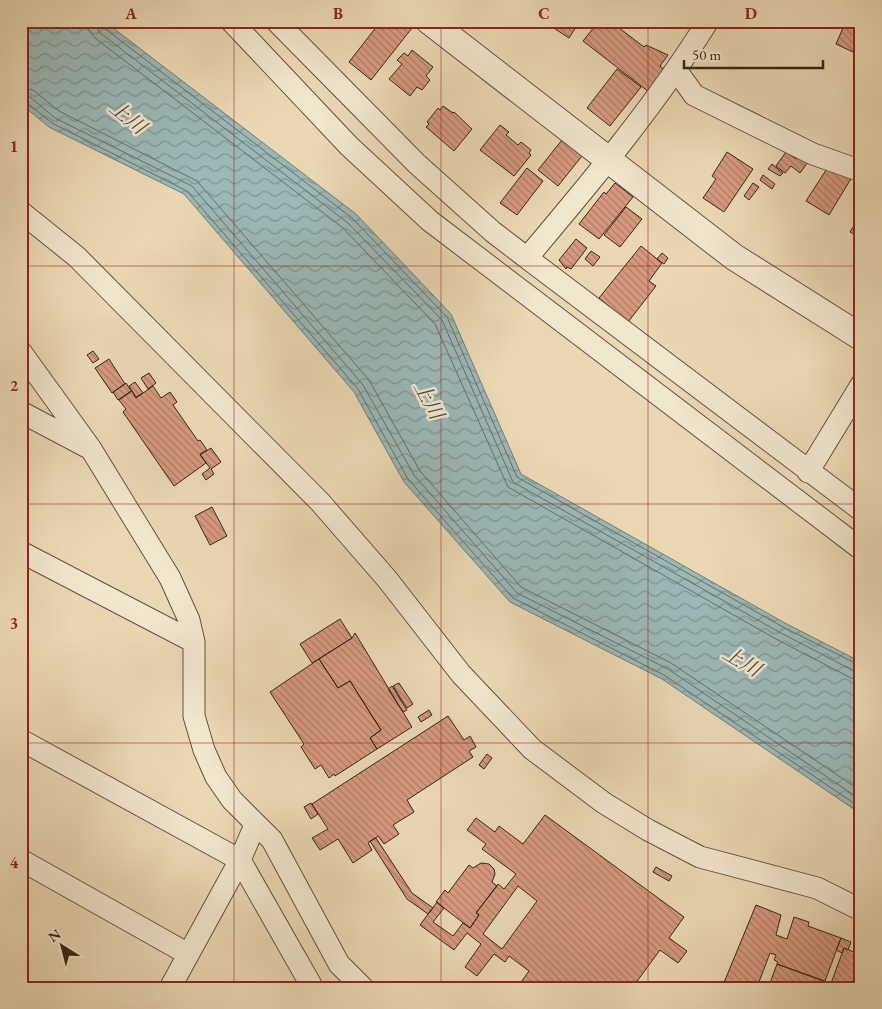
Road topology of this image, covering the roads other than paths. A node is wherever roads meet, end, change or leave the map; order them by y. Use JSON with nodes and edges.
{"nodes":[{"id":1,"x":231,"y":21,"type":"edge"},
{"id":2,"x":276,"y":21,"type":"edge"},
{"id":3,"x":429,"y":21,"type":"edge"},
{"id":4,"x":708,"y":21,"type":"edge"},
{"id":5,"x":677,"y":71,"type":"junction"},
{"id":6,"x":608,"y":161,"type":"junction"},
{"id":7,"x":861,"y":171,"type":"edge"},
{"id":8,"x":21,"y":212,"type":"edge"},
{"id":9,"x":527,"y":258,"type":"junction"},
{"id":10,"x":861,"y":337,"type":"edge"},
{"id":11,"x":21,"y":352,"type":"edge"},
{"id":12,"x":861,"y":385,"type":"edge"},
{"id":13,"x":21,"y":412,"type":"edge"},
{"id":14,"x":90,"y":449,"type":"junction"},
{"id":15,"x":808,"y":472,"type":"junction"},
{"id":16,"x":861,"y":510,"type":"edge"},
{"id":17,"x":861,"y":549,"type":"edge"},
{"id":18,"x":21,"y":552,"type":"edge"},
{"id":19,"x":194,"y":642,"type":"junction"},
{"id":20,"x":21,"y":740,"type":"edge"},
{"id":21,"x":255,"y":825,"type":"junction"},
{"id":22,"x":21,"y":860,"type":"edge"},
{"id":23,"x":240,"y":860,"type":"junction"},
{"id":24,"x":861,"y":910,"type":"edge"},
{"id":25,"x":188,"y":954,"type":"junction"},
{"id":26,"x":170,"y":988,"type":"edge"},
{"id":27,"x":309,"y":988,"type":"edge"},
{"id":28,"x":363,"y":988,"type":"edge"}],
"edges":[{"from":1,"to":17,"type":"street"},
{"from":2,"to":9,"type":"street"},
{"from":3,"to":6,"type":"street"},
{"from":4,"to":5,"type":"street"},
{"from":5,"to":6,"type":"street"},
{"from":5,"to":7,"type":"street"},
{"from":6,"to":9,"type":"street"},
{"from":6,"to":10,"type":"street"},
{"from":8,"to":24,"type":"street"},
{"from":9,"to":15,"type":"street"},
{"from":11,"to":14,"type":"street"},
{"from":12,"to":15,"type":"street"},
{"from":13,"to":14,"type":"street"},
{"from":14,"to":19,"type":"street"},
{"from":15,"to":16,"type":"street"},
{"from":18,"to":19,"type":"street"},
{"from":19,"to":21,"type":"street"},
{"from":20,"to":23,"type":"street"},
{"from":21,"to":23,"type":"street"},
{"from":21,"to":28,"type":"street"},
{"from":22,"to":25,"type":"street"},
{"from":23,"to":25,"type":"street"},
{"from":23,"to":27,"type":"street"},
{"from":25,"to":26,"type":"street"}]}
